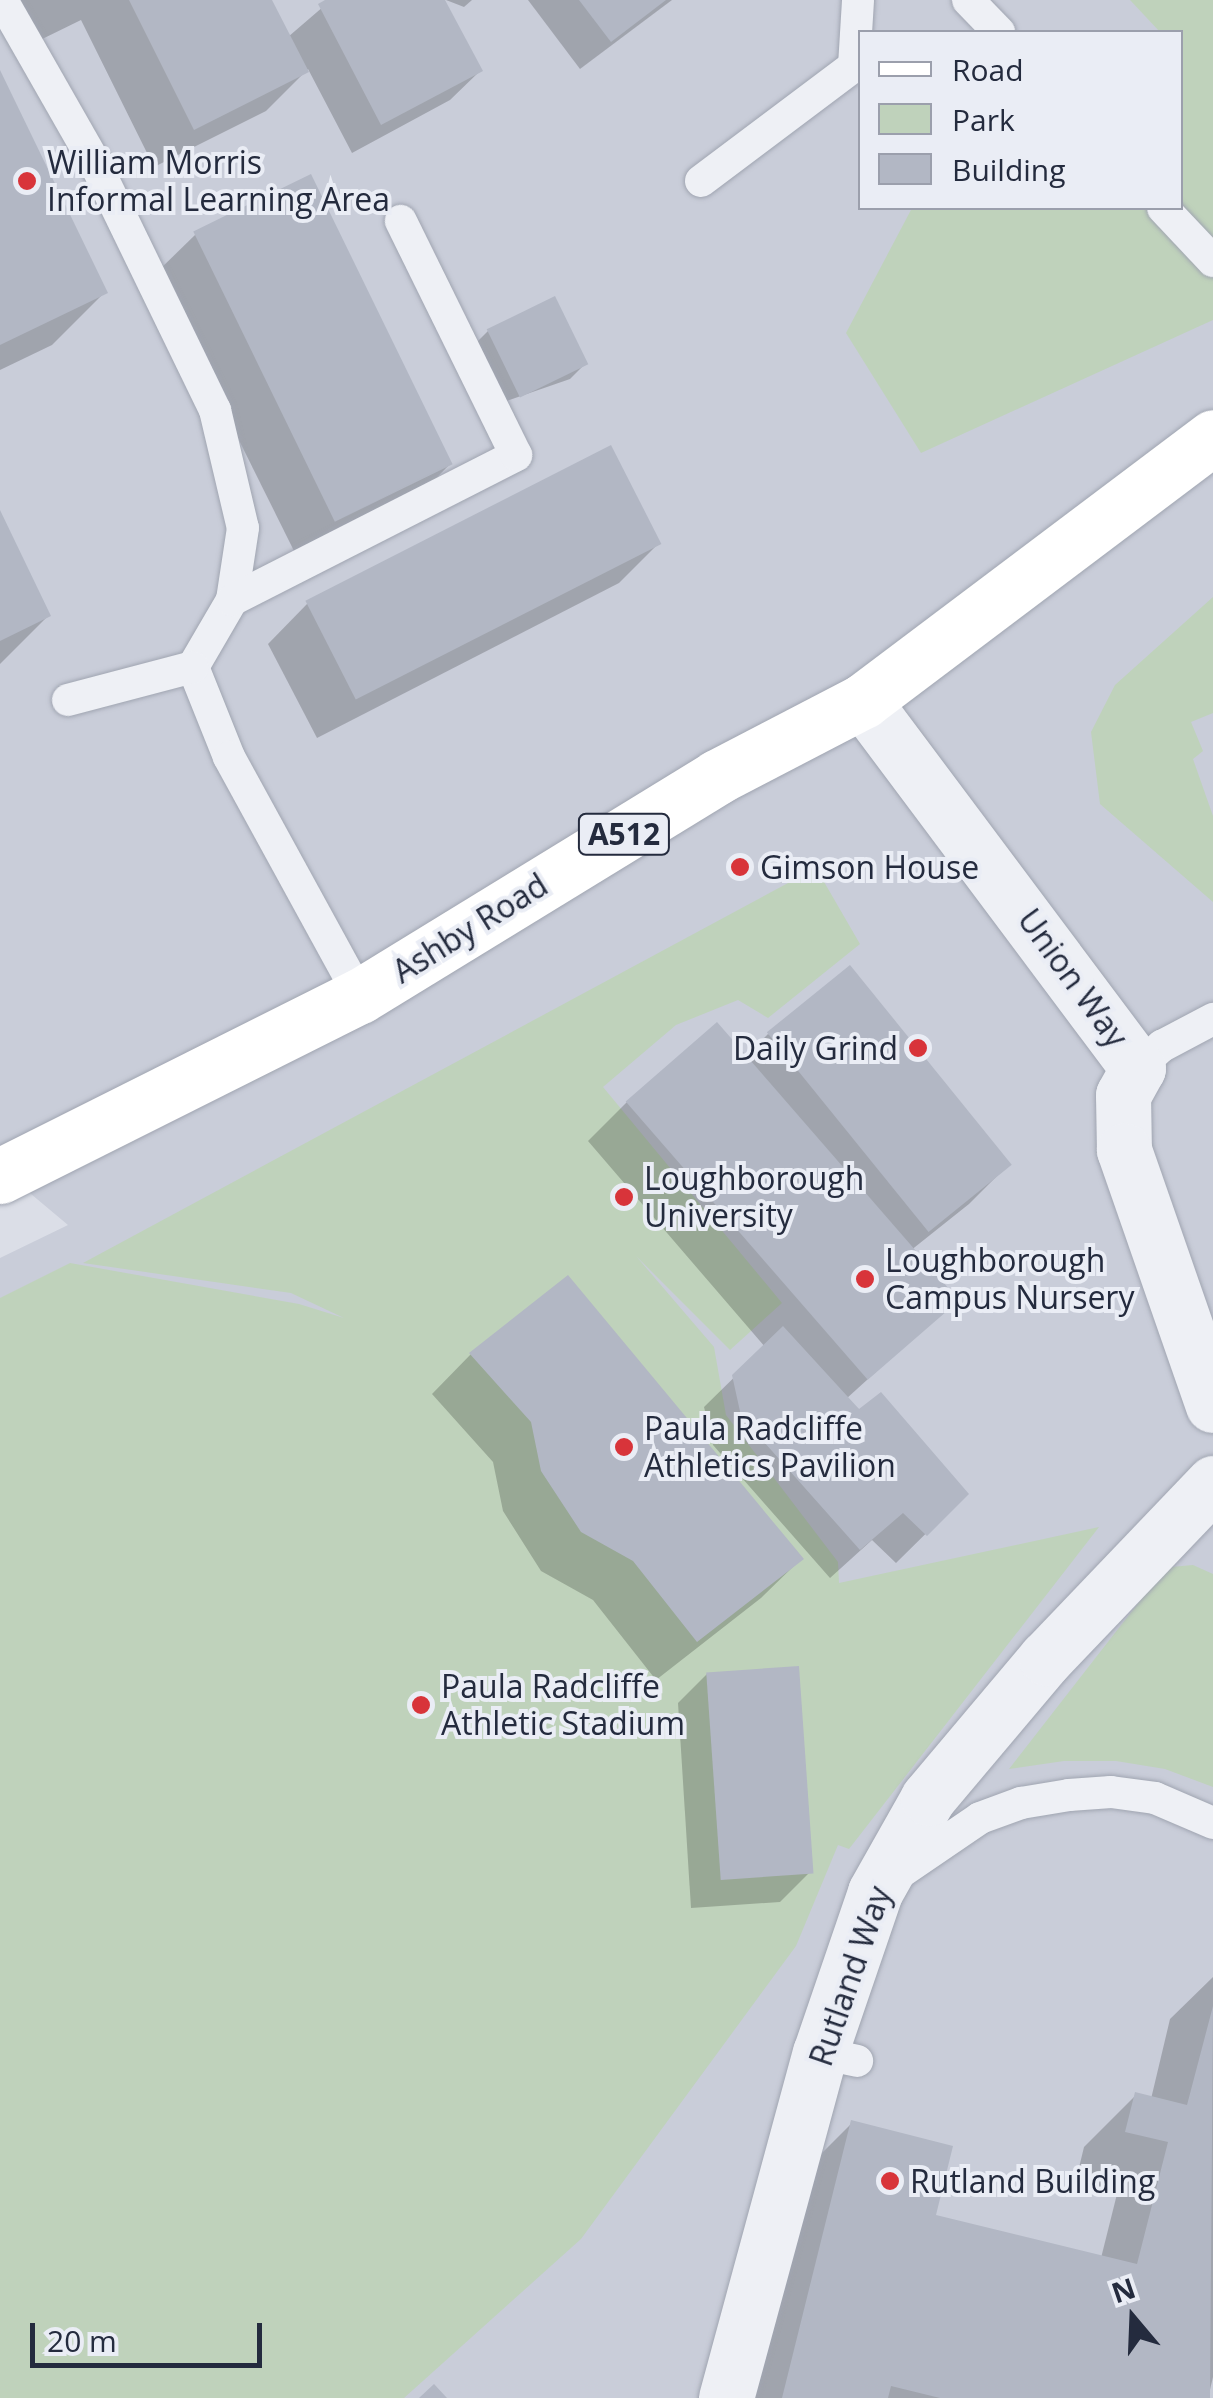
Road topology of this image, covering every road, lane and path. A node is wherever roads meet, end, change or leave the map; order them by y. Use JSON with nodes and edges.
{"nodes":[{"id":1,"x":2,"y":0,"type":"edge"},
{"id":2,"x":858,"y":0,"type":"edge"},
{"id":3,"x":968,"y":0,"type":"edge"},
{"id":4,"x":997,"y":30,"type":"edge"},
{"id":5,"x":701,"y":182,"type":"dead end"},
{"id":6,"x":1165,"y":210,"type":"edge"},
{"id":7,"x":401,"y":220,"type":"dead end"},
{"id":8,"x":1213,"y":261,"type":"edge"},
{"id":9,"x":1213,"y":437,"type":"edge"},
{"id":10,"x":232,"y":600,"type":"junction"},
{"id":11,"x":193,"y":667,"type":"junction"},
{"id":12,"x":68,"y":700,"type":"dead end"},
{"id":13,"x":863,"y":700,"type":"junction"},
{"id":14,"x":360,"y":996,"type":"junction"},
{"id":15,"x":1213,"y":1019,"type":"edge"},
{"id":16,"x":1138,"y":1068,"type":"junction"},
{"id":17,"x":0,"y":1176,"type":"edge"},
{"id":18,"x":1213,"y":1405,"type":"edge"},
{"id":19,"x":1213,"y":1483,"type":"edge"},
{"id":20,"x":1213,"y":1823,"type":"edge"},
{"id":21,"x":875,"y":1892,"type":"junction"},
{"id":22,"x":726,"y":2398,"type":"edge"}],
"edges":[{"from":1,"to":10,"type":"lane"},
{"from":2,"to":5,"type":"lane"},
{"from":3,"to":4,"type":"lane"},
{"from":6,"to":8,"type":"lane"},
{"from":7,"to":10,"type":"lane"},
{"from":9,"to":13,"type":"main road","name":"Ashby Road","number":"A512"},
{"from":10,"to":11,"type":"lane"},
{"from":11,"to":12,"type":"lane"},
{"from":11,"to":14,"type":"lane"},
{"from":13,"to":14,"type":"main road","name":"Ashby Road","number":"A512"},
{"from":13,"to":16,"type":"street","name":"Union Way"},
{"from":14,"to":17,"type":"main road","name":"Ashby Road","number":"A512"},
{"from":15,"to":16,"type":"lane"},
{"from":16,"to":18,"type":"street","name":"Union Way"},
{"from":19,"to":21,"type":"street","name":"Rutland Way"},
{"from":20,"to":21,"type":"lane"},
{"from":21,"to":22,"type":"street","name":"Rutland Way"}]}
